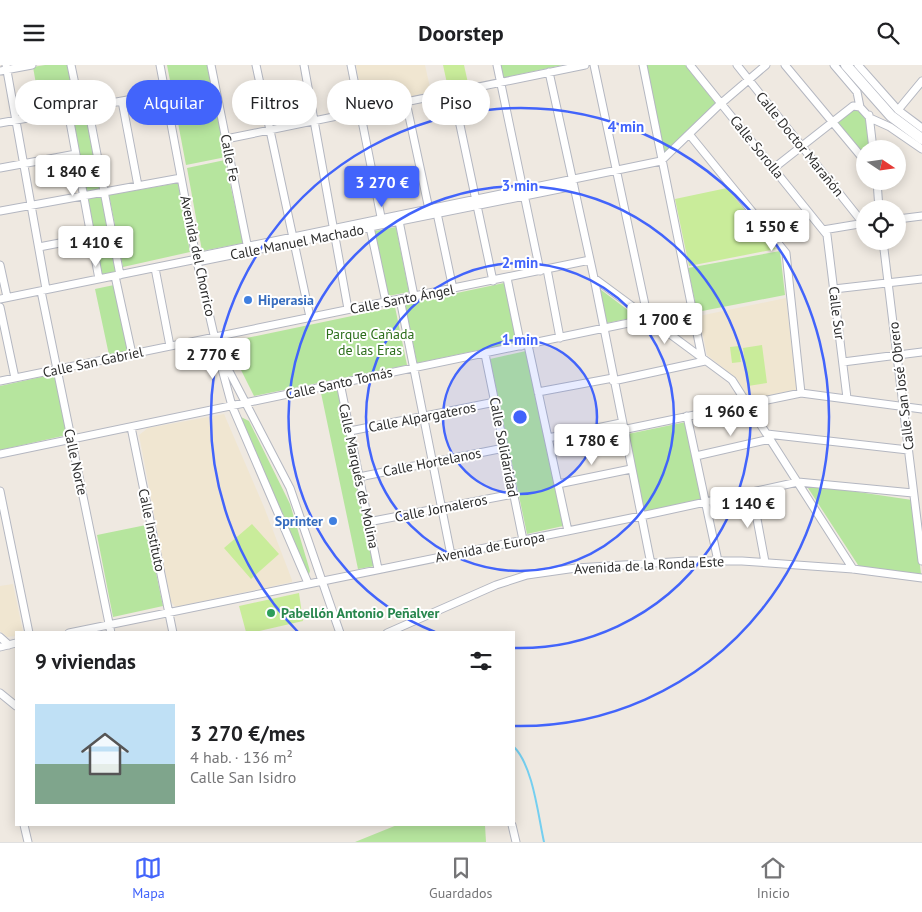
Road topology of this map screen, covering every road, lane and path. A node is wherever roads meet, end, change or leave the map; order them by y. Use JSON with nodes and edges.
{"nodes":[{"id":1,"x":32,"y":65,"type":"edge"},
{"id":2,"x":72,"y":65,"type":"edge"},
{"id":3,"x":160,"y":65,"type":"edge"},
{"id":4,"x":211,"y":65,"type":"edge"},
{"id":5,"x":256,"y":65,"type":"edge"},
{"id":6,"x":304,"y":65,"type":"edge"},
{"id":7,"x":351,"y":65,"type":"edge"},
{"id":8,"x":497,"y":65,"type":"edge"},
{"id":9,"x":585,"y":65,"type":"edge"},
{"id":10,"x":594,"y":65,"type":"edge"},
{"id":11,"x":643,"y":65,"type":"edge"},
{"id":12,"x":690,"y":65,"type":"edge"},
{"id":13,"x":737,"y":65,"type":"edge"},
{"id":14,"x":766,"y":65,"type":"edge"},
{"id":15,"x":785,"y":65,"type":"edge"},
{"id":16,"x":834,"y":65,"type":"edge"},
{"id":17,"x":846,"y":65,"type":"edge"},
{"id":18,"x":858,"y":65,"type":"edge"},
{"id":19,"x":4,"y":69,"type":"edge"},
{"id":20,"x":549,"y":72,"type":"junction"},
{"id":21,"x":749,"y":79,"type":"junction"},
{"id":22,"x":75,"y":80,"type":"edge"},
{"id":23,"x":163,"y":80,"type":"edge"},
{"id":24,"x":307,"y":80,"type":"edge"},
{"id":25,"x":354,"y":80,"type":"edge"},
{"id":26,"x":858,"y":80,"type":"junction"},
{"id":27,"x":922,"y":81,"type":"edge"},
{"id":28,"x":500,"y":82,"type":"junction"},
{"id":29,"x":490,"y":84,"type":"edge"},
{"id":30,"x":126,"y":100,"type":"edge"},
{"id":31,"x":122,"y":101,"type":"junction"},
{"id":32,"x":116,"y":102,"type":"edge"},
{"id":33,"x":721,"y":103,"type":"junction"},
{"id":34,"x":860,"y":107,"type":"junction"},
{"id":35,"x":898,"y":110,"type":"junction"},
{"id":36,"x":15,"y":116,"type":"edge"},
{"id":37,"x":870,"y":118,"type":"junction"},
{"id":38,"x":15,"y":120,"type":"edge"},
{"id":39,"x":833,"y":122,"type":"junction"},
{"id":40,"x":0,"y":123,"type":"edge"},
{"id":41,"x":17,"y":125,"type":"edge"},
{"id":42,"x":71,"y":125,"type":"edge"},
{"id":43,"x":92,"y":125,"type":"edge"},
{"id":44,"x":172,"y":125,"type":"edge"},
{"id":45,"x":290,"y":125,"type":"edge"},
{"id":46,"x":316,"y":125,"type":"edge"},
{"id":47,"x":363,"y":125,"type":"edge"},
{"id":48,"x":411,"y":125,"type":"edge"},
{"id":49,"x":460,"y":125,"type":"edge"},
{"id":50,"x":922,"y":128,"type":"edge"},
{"id":51,"x":270,"y":129,"type":"junction"},
{"id":52,"x":689,"y":134,"type":"junction"},
{"id":53,"x":226,"y":139,"type":"junction"},
{"id":54,"x":922,"y":139,"type":"edge"},
{"id":55,"x":872,"y":140,"type":"edge"},
{"id":56,"x":802,"y":146,"type":"junction"},
{"id":57,"x":922,"y":149,"type":"edge"},
{"id":58,"x":856,"y":150,"type":"edge"},
{"id":59,"x":76,"y":154,"type":"junction"},
{"id":60,"x":661,"y":161,"type":"junction"},
{"id":61,"x":23,"y":164,"type":"junction"},
{"id":62,"x":0,"y":168,"type":"edge"},
{"id":63,"x":774,"y":168,"type":"junction"},
{"id":64,"x":618,"y":170,"type":"junction"},
{"id":65,"x":181,"y":178,"type":"junction"},
{"id":66,"x":573,"y":183,"type":"junction"},
{"id":67,"x":138,"y":186,"type":"junction"},
{"id":68,"x":105,"y":191,"type":"junction"},
{"id":69,"x":522,"y":193,"type":"junction"},
{"id":70,"x":84,"y":196,"type":"junction"},
{"id":71,"x":476,"y":203,"type":"junction"},
{"id":72,"x":31,"y":206,"type":"junction"},
{"id":73,"x":0,"y":211,"type":"edge"},
{"id":74,"x":432,"y":212,"type":"junction"},
{"id":75,"x":856,"y":213,"type":"edge"},
{"id":76,"x":922,"y":216,"type":"edge"},
{"id":77,"x":906,"y":218,"type":"edge"},
{"id":78,"x":399,"y":221,"type":"junction"},
{"id":79,"x":382,"y":222,"type":"junction"},
{"id":80,"x":856,"y":224,"type":"edge"},
{"id":81,"x":370,"y":227,"type":"junction"},
{"id":82,"x":822,"y":230,"type":"junction"},
{"id":83,"x":334,"y":231,"type":"junction"},
{"id":84,"x":92,"y":237,"type":"junction"},
{"id":85,"x":293,"y":240,"type":"junction"},
{"id":86,"x":39,"y":247,"type":"junction"},
{"id":87,"x":248,"y":249,"type":"junction"},
{"id":88,"x":884,"y":250,"type":"edge"},
{"id":89,"x":197,"y":260,"type":"junction"},
{"id":90,"x":590,"y":260,"type":"junction"},
{"id":91,"x":0,"y":265,"type":"edge"},
{"id":92,"x":155,"y":268,"type":"junction"},
{"id":93,"x":544,"y":270,"type":"junction"},
{"id":94,"x":118,"y":275,"type":"junction"},
{"id":95,"x":507,"y":278,"type":"junction"},
{"id":96,"x":594,"y":278,"type":"junction"},
{"id":97,"x":99,"y":279,"type":"junction"},
{"id":98,"x":922,"y":279,"type":"edge"},
{"id":99,"x":493,"y":281,"type":"junction"},
{"id":100,"x":889,"y":283,"type":"junction"},
{"id":101,"x":453,"y":289,"type":"junction"},
{"id":102,"x":834,"y":289,"type":"junction"},
{"id":103,"x":44,"y":290,"type":"junction"},
{"id":104,"x":414,"y":296,"type":"junction"},
{"id":105,"x":3,"y":298,"type":"edge"},
{"id":106,"x":400,"y":299,"type":"junction"},
{"id":107,"x":386,"y":302,"type":"junction"},
{"id":108,"x":0,"y":307,"type":"edge"},
{"id":109,"x":348,"y":309,"type":"junction"},
{"id":110,"x":310,"y":317,"type":"junction"},
{"id":111,"x":648,"y":319,"type":"junction"},
{"id":112,"x":604,"y":329,"type":"junction"},
{"id":113,"x":215,"y":337,"type":"junction"},
{"id":114,"x":560,"y":338,"type":"junction"},
{"id":115,"x":170,"y":346,"type":"junction"},
{"id":116,"x":524,"y":346,"type":"junction"},
{"id":117,"x":218,"y":348,"type":"junction"},
{"id":118,"x":922,"y":352,"type":"edge"},
{"id":119,"x":132,"y":354,"type":"junction"},
{"id":120,"x":485,"y":354,"type":"junction"},
{"id":121,"x":898,"y":355,"type":"junction"},
{"id":122,"x":703,"y":360,"type":"junction"},
{"id":123,"x":843,"y":362,"type":"junction"},
{"id":124,"x":414,"y":368,"type":"junction"},
{"id":125,"x":57,"y":369,"type":"junction"},
{"id":126,"x":15,"y":378,"type":"junction"},
{"id":127,"x":613,"y":379,"type":"junction"},
{"id":128,"x":0,"y":381,"type":"edge"},
{"id":129,"x":340,"y":383,"type":"junction"},
{"id":130,"x":538,"y":392,"type":"junction"},
{"id":131,"x":801,"y":393,"type":"junction"},
{"id":132,"x":847,"y":398,"type":"junction"},
{"id":133,"x":246,"y":402,"type":"junction"},
{"id":134,"x":495,"y":402,"type":"junction"},
{"id":135,"x":747,"y":403,"type":"junction"},
{"id":136,"x":232,"y":406,"type":"junction"},
{"id":137,"x":903,"y":406,"type":"junction"},
{"id":138,"x":922,"y":409,"type":"edge"},
{"id":139,"x":688,"y":416,"type":"junction"},
{"id":140,"x":424,"y":417,"type":"junction"},
{"id":141,"x":622,"y":426,"type":"junction"},
{"id":142,"x":131,"y":427,"type":"junction"},
{"id":143,"x":350,"y":431,"type":"junction"},
{"id":144,"x":769,"y":437,"type":"junction"},
{"id":145,"x":548,"y":438,"type":"junction"},
{"id":146,"x":72,"y":439,"type":"junction"},
{"id":147,"x":504,"y":448,"type":"junction"},
{"id":148,"x":908,"y":450,"type":"junction"},
{"id":149,"x":0,"y":454,"type":"edge"},
{"id":150,"x":696,"y":456,"type":"junction"},
{"id":151,"x":433,"y":462,"type":"junction"},
{"id":152,"x":631,"y":469,"type":"junction"},
{"id":153,"x":359,"y":477,"type":"junction"},
{"id":154,"x":798,"y":482,"type":"junction"},
{"id":155,"x":558,"y":484,"type":"junction"},
{"id":156,"x":0,"y":491,"type":"edge"},
{"id":157,"x":752,"y":492,"type":"junction"},
{"id":158,"x":513,"y":493,"type":"junction"},
{"id":159,"x":913,"y":493,"type":"junction"},
{"id":160,"x":706,"y":502,"type":"junction"},
{"id":161,"x":442,"y":507,"type":"junction"},
{"id":162,"x":641,"y":516,"type":"junction"},
{"id":163,"x":368,"y":522,"type":"junction"},
{"id":164,"x":568,"y":531,"type":"junction"},
{"id":165,"x":523,"y":540,"type":"junction"},
{"id":166,"x":451,"y":555,"type":"junction"},
{"id":167,"x":718,"y":561,"type":"junction"},
{"id":168,"x":922,"y":561,"type":"edge"},
{"id":169,"x":765,"y":562,"type":"junction"},
{"id":170,"x":651,"y":564,"type":"junction"},
{"id":171,"x":378,"y":569,"type":"junction"},
{"id":172,"x":853,"y":569,"type":"junction"},
{"id":173,"x":922,"y":578,"type":"edge"},
{"id":174,"x":321,"y":581,"type":"junction"},
{"id":175,"x":308,"y":583,"type":"junction"},
{"id":176,"x":169,"y":612,"type":"junction"},
{"id":177,"x":110,"y":624,"type":"junction"},
{"id":178,"x":29,"y":631,"type":"edge"},
{"id":179,"x":78,"y":631,"type":"edge"},
{"id":180,"x":111,"y":631,"type":"edge"},
{"id":181,"x":173,"y":631,"type":"edge"},
{"id":182,"x":339,"y":631,"type":"edge"},
{"id":183,"x":392,"y":631,"type":"edge"},
{"id":184,"x":0,"y":637,"type":"edge"},
{"id":185,"x":13,"y":644,"type":"edge"},
{"id":186,"x":0,"y":647,"type":"edge"},
{"id":187,"x":0,"y":693,"type":"edge"},
{"id":188,"x":15,"y":705,"type":"edge"},
{"id":189,"x":24,"y":826,"type":"edge"},
{"id":190,"x":512,"y":826,"type":"edge"},
{"id":191,"x":28,"y":842,"type":"edge"},
{"id":192,"x":516,"y":842,"type":"edge"}],
"edges":[{"from":1,"to":19,"type":"street"},
{"from":2,"to":22,"type":"street"},
{"from":3,"to":23,"type":"street","name":"Avenida del Chorrico"},
{"from":4,"to":53,"type":"street","name":"Calle Fe"},
{"from":5,"to":51,"type":"street"},
{"from":6,"to":24,"type":"street"},
{"from":7,"to":25,"type":"street"},
{"from":8,"to":28,"type":"street"},
{"from":9,"to":20,"type":"street"},
{"from":10,"to":64,"type":"street"},
{"from":11,"to":60,"type":"street"},
{"from":12,"to":33,"type":"street","name":"Calle Sorolla"},
{"from":13,"to":21,"type":"street","name":"Calle Doctor Marañón"},
{"from":14,"to":21,"type":"street"},
{"from":15,"to":39,"type":"street"},
{"from":16,"to":34,"type":"street"},
{"from":17,"to":26,"type":"main road"},
{"from":18,"to":35,"type":"street"},
{"from":19,"to":36,"type":"street","name":"Calle Norte"},
{"from":20,"to":28,"type":"street"},
{"from":20,"to":66,"type":"street"},
{"from":21,"to":33,"type":"street"},
{"from":21,"to":56,"type":"street","name":"Calle Doctor Marañón"},
{"from":26,"to":37,"type":"street"},
{"from":26,"to":54,"type":"main road"},
{"from":27,"to":35,"type":"street"},
{"from":28,"to":29,"type":"street"},
{"from":28,"to":69,"type":"street"},
{"from":30,"to":31,"type":"street"},
{"from":31,"to":32,"type":"street"},
{"from":31,"to":67,"type":"street"},
{"from":33,"to":52,"type":"street"},
{"from":33,"to":63,"type":"street","name":"Calle Sorolla"},
{"from":34,"to":37,"type":"street"},
{"from":34,"to":39,"type":"street"},
{"from":35,"to":50,"type":"street"},
{"from":37,"to":55,"type":"street"},
{"from":37,"to":57,"type":"street"},
{"from":38,"to":40,"type":"street"},
{"from":39,"to":56,"type":"street"},
{"from":39,"to":58,"type":"street"},
{"from":41,"to":61,"type":"street","name":"Calle Norte"},
{"from":42,"to":59,"type":"street"},
{"from":43,"to":68,"type":"street"},
{"from":44,"to":65,"type":"street","name":"Avenida del Chorrico"},
{"from":45,"to":51,"type":"street"},
{"from":46,"to":83,"type":"street"},
{"from":47,"to":79,"type":"street"},
{"from":48,"to":74,"type":"street"},
{"from":49,"to":71,"type":"street"},
{"from":51,"to":53,"type":"street"},
{"from":51,"to":85,"type":"street"},
{"from":52,"to":60,"type":"street"},
{"from":52,"to":131,"type":"street"},
{"from":53,"to":87,"type":"street","name":"Calle Fe"},
{"from":56,"to":63,"type":"street"},
{"from":56,"to":75,"type":"street","name":"Calle Doctor Marañón"},
{"from":59,"to":61,"type":"street"},
{"from":59,"to":70,"type":"street"},
{"from":60,"to":64,"type":"street","name":"Calle Manuel Machado"},
{"from":60,"to":122,"type":"street"},
{"from":61,"to":62,"type":"street"},
{"from":61,"to":72,"type":"street","name":"Calle Norte"},
{"from":63,"to":82,"type":"street","name":"Calle Sorolla"},
{"from":64,"to":66,"type":"street","name":"Calle Manuel Machado"},
{"from":64,"to":111,"type":"street"},
{"from":65,"to":67,"type":"street"},
{"from":65,"to":89,"type":"street","name":"Avenida del Chorrico"},
{"from":66,"to":69,"type":"street","name":"Calle Manuel Machado"},
{"from":66,"to":90,"type":"street"},
{"from":67,"to":68,"type":"street"},
{"from":68,"to":70,"type":"street"},
{"from":68,"to":94,"type":"street"},
{"from":69,"to":71,"type":"street","name":"Calle Manuel Machado"},
{"from":69,"to":93,"type":"street"},
{"from":70,"to":72,"type":"street"},
{"from":70,"to":84,"type":"street"},
{"from":71,"to":74,"type":"street","name":"Calle Manuel Machado"},
{"from":71,"to":99,"type":"street"},
{"from":72,"to":73,"type":"street"},
{"from":72,"to":86,"type":"street","name":"Calle Norte"},
{"from":74,"to":78,"type":"street","name":"Calle Manuel Machado"},
{"from":74,"to":79,"type":"street","name":"Calle Manuel Machado"},
{"from":74,"to":101,"type":"street"},
{"from":76,"to":77,"type":"street"},
{"from":78,"to":79,"type":"street","name":"Calle Manuel Machado"},
{"from":78,"to":104,"type":"street"},
{"from":79,"to":81,"type":"street","name":"Calle Manuel Machado"},
{"from":79,"to":83,"type":"street","name":"Calle Manuel Machado"},
{"from":80,"to":82,"type":"street"},
{"from":81,"to":83,"type":"street","name":"Calle Manuel Machado"},
{"from":81,"to":107,"type":"street"},
{"from":82,"to":102,"type":"street","name":"Calle Sur"},
{"from":83,"to":85,"type":"street","name":"Calle Manuel Machado"},
{"from":83,"to":109,"type":"street"},
{"from":84,"to":86,"type":"street"},
{"from":84,"to":97,"type":"street"},
{"from":85,"to":87,"type":"street","name":"Calle Manuel Machado"},
{"from":85,"to":110,"type":"street"},
{"from":86,"to":103,"type":"street","name":"Calle Norte"},
{"from":87,"to":89,"type":"street","name":"Calle Manuel Machado"},
{"from":88,"to":100,"type":"street","name":"Calle San José Obrero"},
{"from":89,"to":92,"type":"street","name":"Calle Manuel Machado"},
{"from":89,"to":113,"type":"street","name":"Avenida del Chorrico"},
{"from":90,"to":93,"type":"street","name":"Calle Santo Ángel"},
{"from":90,"to":96,"type":"street"},
{"from":91,"to":105,"type":"street"},
{"from":92,"to":94,"type":"street","name":"Calle Manuel Machado"},
{"from":92,"to":115,"type":"street"},
{"from":93,"to":95,"type":"street","name":"Calle Santo Ángel"},
{"from":93,"to":114,"type":"street"},
{"from":94,"to":97,"type":"street","name":"Calle Manuel Machado"},
{"from":94,"to":119,"type":"street"},
{"from":95,"to":99,"type":"street","name":"Calle Santo Ángel"},
{"from":95,"to":116,"type":"street"},
{"from":96,"to":111,"type":"street"},
{"from":96,"to":112,"type":"street"},
{"from":97,"to":103,"type":"street","name":"Calle Manuel Machado"},
{"from":98,"to":100,"type":"street"},
{"from":99,"to":101,"type":"street","name":"Calle Santo Ángel"},
{"from":100,"to":102,"type":"street"},
{"from":100,"to":121,"type":"street","name":"Calle San José Obrero"},
{"from":101,"to":104,"type":"street","name":"Calle Santo Ángel"},
{"from":102,"to":123,"type":"street","name":"Calle Sur"},
{"from":103,"to":105,"type":"street","name":"Calle Manuel Machado"},
{"from":103,"to":125,"type":"street","name":"Calle Norte"},
{"from":104,"to":106,"type":"street","name":"Calle Santo Ángel"},
{"from":106,"to":107,"type":"street","name":"Calle Santo Ángel"},
{"from":106,"to":124,"type":"street"},
{"from":107,"to":109,"type":"street","name":"Calle Santo Ángel"},
{"from":108,"to":126,"type":"street"},
{"from":109,"to":110,"type":"street","name":"Calle Santo Ángel"},
{"from":110,"to":113,"type":"street","name":"Calle Santo Ángel"},
{"from":111,"to":112,"type":"street","name":"Calle Santo Tomás"},
{"from":111,"to":122,"type":"street"},
{"from":112,"to":114,"type":"street","name":"Calle Santo Tomás"},
{"from":112,"to":127,"type":"street"},
{"from":113,"to":115,"type":"street","name":"Calle San Gabriel"},
{"from":113,"to":117,"type":"street","name":"Avenida del Chorrico"},
{"from":114,"to":116,"type":"street","name":"Calle Santo Tomás"},
{"from":115,"to":119,"type":"street","name":"Calle San Gabriel"},
{"from":116,"to":120,"type":"street","name":"Calle Santo Tomás"},
{"from":116,"to":130,"type":"street"},
{"from":117,"to":133,"type":"street","name":"Avenida del Chorrico"},
{"from":117,"to":136,"type":"street"},
{"from":118,"to":121,"type":"street"},
{"from":119,"to":125,"type":"street","name":"Calle San Gabriel"},
{"from":120,"to":124,"type":"street","name":"Calle Santo Tomás"},
{"from":120,"to":134,"type":"street","name":"Calle Solidaridad"},
{"from":121,"to":123,"type":"street"},
{"from":121,"to":137,"type":"street","name":"Calle San José Obrero"},
{"from":122,"to":127,"type":"street"},
{"from":122,"to":135,"type":"street"},
{"from":123,"to":132,"type":"street","name":"Calle Sur"},
{"from":124,"to":129,"type":"street","name":"Calle Santo Tomás"},
{"from":124,"to":140,"type":"street"},
{"from":125,"to":126,"type":"street","name":"Calle San Gabriel"},
{"from":125,"to":146,"type":"street","name":"Calle Norte"},
{"from":126,"to":128,"type":"street","name":"Calle San Gabriel"},
{"from":127,"to":130,"type":"street"},
{"from":127,"to":141,"type":"street"},
{"from":129,"to":133,"type":"street","name":"Calle Santo Tomás"},
{"from":129,"to":143,"type":"street","name":"Calle Marqués de Molina"},
{"from":130,"to":145,"type":"street"},
{"from":131,"to":132,"type":"street"},
{"from":131,"to":135,"type":"street"},
{"from":132,"to":137,"type":"street"},
{"from":133,"to":136,"type":"street","name":"Calle Santo Tomás"},
{"from":133,"to":174,"type":"street","name":"Avenida del Chorrico"},
{"from":134,"to":140,"type":"street","name":"Calle Alpargateros"},
{"from":134,"to":147,"type":"street","name":"Calle Solidaridad"},
{"from":135,"to":139,"type":"street"},
{"from":135,"to":144,"type":"street"},
{"from":136,"to":142,"type":"street","name":"Calle Santo Tomás"},
{"from":136,"to":175,"type":"street"},
{"from":137,"to":138,"type":"street"},
{"from":137,"to":148,"type":"street","name":"Calle San José Obrero"},
{"from":139,"to":141,"type":"street"},
{"from":139,"to":150,"type":"street"},
{"from":140,"to":143,"type":"street","name":"Calle Alpargateros"},
{"from":140,"to":151,"type":"street"},
{"from":141,"to":145,"type":"street"},
{"from":141,"to":152,"type":"street"},
{"from":142,"to":146,"type":"street","name":"Calle Santo Tomás"},
{"from":142,"to":176,"type":"street","name":"Calle Instituto"},
{"from":143,"to":153,"type":"street","name":"Calle Marqués de Molina"},
{"from":144,"to":148,"type":"street"},
{"from":144,"to":150,"type":"street"},
{"from":144,"to":154,"type":"street"},
{"from":145,"to":155,"type":"street"},
{"from":146,"to":149,"type":"street","name":"Calle Santo Tomás"},
{"from":146,"to":177,"type":"street","name":"Calle Norte"},
{"from":147,"to":151,"type":"street","name":"Calle Hortelanos"},
{"from":147,"to":158,"type":"street","name":"Calle Solidaridad"},
{"from":148,"to":159,"type":"street","name":"Calle San José Obrero"},
{"from":150,"to":160,"type":"street"},
{"from":151,"to":153,"type":"street","name":"Calle Hortelanos"},
{"from":151,"to":161,"type":"street"},
{"from":152,"to":155,"type":"street"},
{"from":152,"to":162,"type":"street"},
{"from":153,"to":163,"type":"street","name":"Calle Marqués de Molina"},
{"from":154,"to":157,"type":"street","name":"Avenida de Europa"},
{"from":154,"to":159,"type":"street","name":"Avenida de Europa"},
{"from":154,"to":172,"type":"street"},
{"from":155,"to":164,"type":"street"},
{"from":156,"to":178,"type":"street"},
{"from":157,"to":160,"type":"street","name":"Avenida de Europa"},
{"from":157,"to":169,"type":"street"},
{"from":158,"to":161,"type":"street","name":"Calle Jornaleros"},
{"from":158,"to":165,"type":"street","name":"Calle Solidaridad"},
{"from":159,"to":168,"type":"street","name":"Calle San José Obrero"},
{"from":160,"to":162,"type":"street","name":"Avenida de Europa"},
{"from":160,"to":167,"type":"street"},
{"from":161,"to":163,"type":"street","name":"Calle Jornaleros"},
{"from":161,"to":166,"type":"street"},
{"from":162,"to":164,"type":"street","name":"Avenida de Europa"},
{"from":162,"to":170,"type":"street"},
{"from":163,"to":171,"type":"street","name":"Calle Marqués de Molina"},
{"from":164,"to":165,"type":"street","name":"Avenida de Europa"},
{"from":165,"to":166,"type":"street","name":"Avenida de Europa"},
{"from":166,"to":171,"type":"street","name":"Avenida de Europa"},
{"from":167,"to":169,"type":"street","name":"Avenida de la Ronda Este"},
{"from":167,"to":170,"type":"street","name":"Avenida de la Ronda Este"},
{"from":169,"to":172,"type":"street","name":"Avenida de la Ronda Este"},
{"from":170,"to":183,"type":"street","name":"Avenida de la Ronda Este"},
{"from":171,"to":174,"type":"street","name":"Avenida de Europa"},
{"from":172,"to":173,"type":"street","name":"Avenida de la Ronda Este"},
{"from":174,"to":175,"type":"street","name":"Avenida de Europa"},
{"from":174,"to":182,"type":"street","name":"Avenida del Chorrico"},
{"from":175,"to":176,"type":"street","name":"Avenida de Europa"},
{"from":176,"to":177,"type":"street","name":"Avenida de Europa"},
{"from":176,"to":181,"type":"street","name":"Calle Instituto"},
{"from":177,"to":179,"type":"street","name":"Avenida de Europa"},
{"from":177,"to":180,"type":"street","name":"Calle Norte"},
{"from":184,"to":185,"type":"street"},
{"from":185,"to":186,"type":"street"},
{"from":187,"to":188,"type":"street"},
{"from":189,"to":191,"type":"street"},
{"from":190,"to":192,"type":"street"}]}
